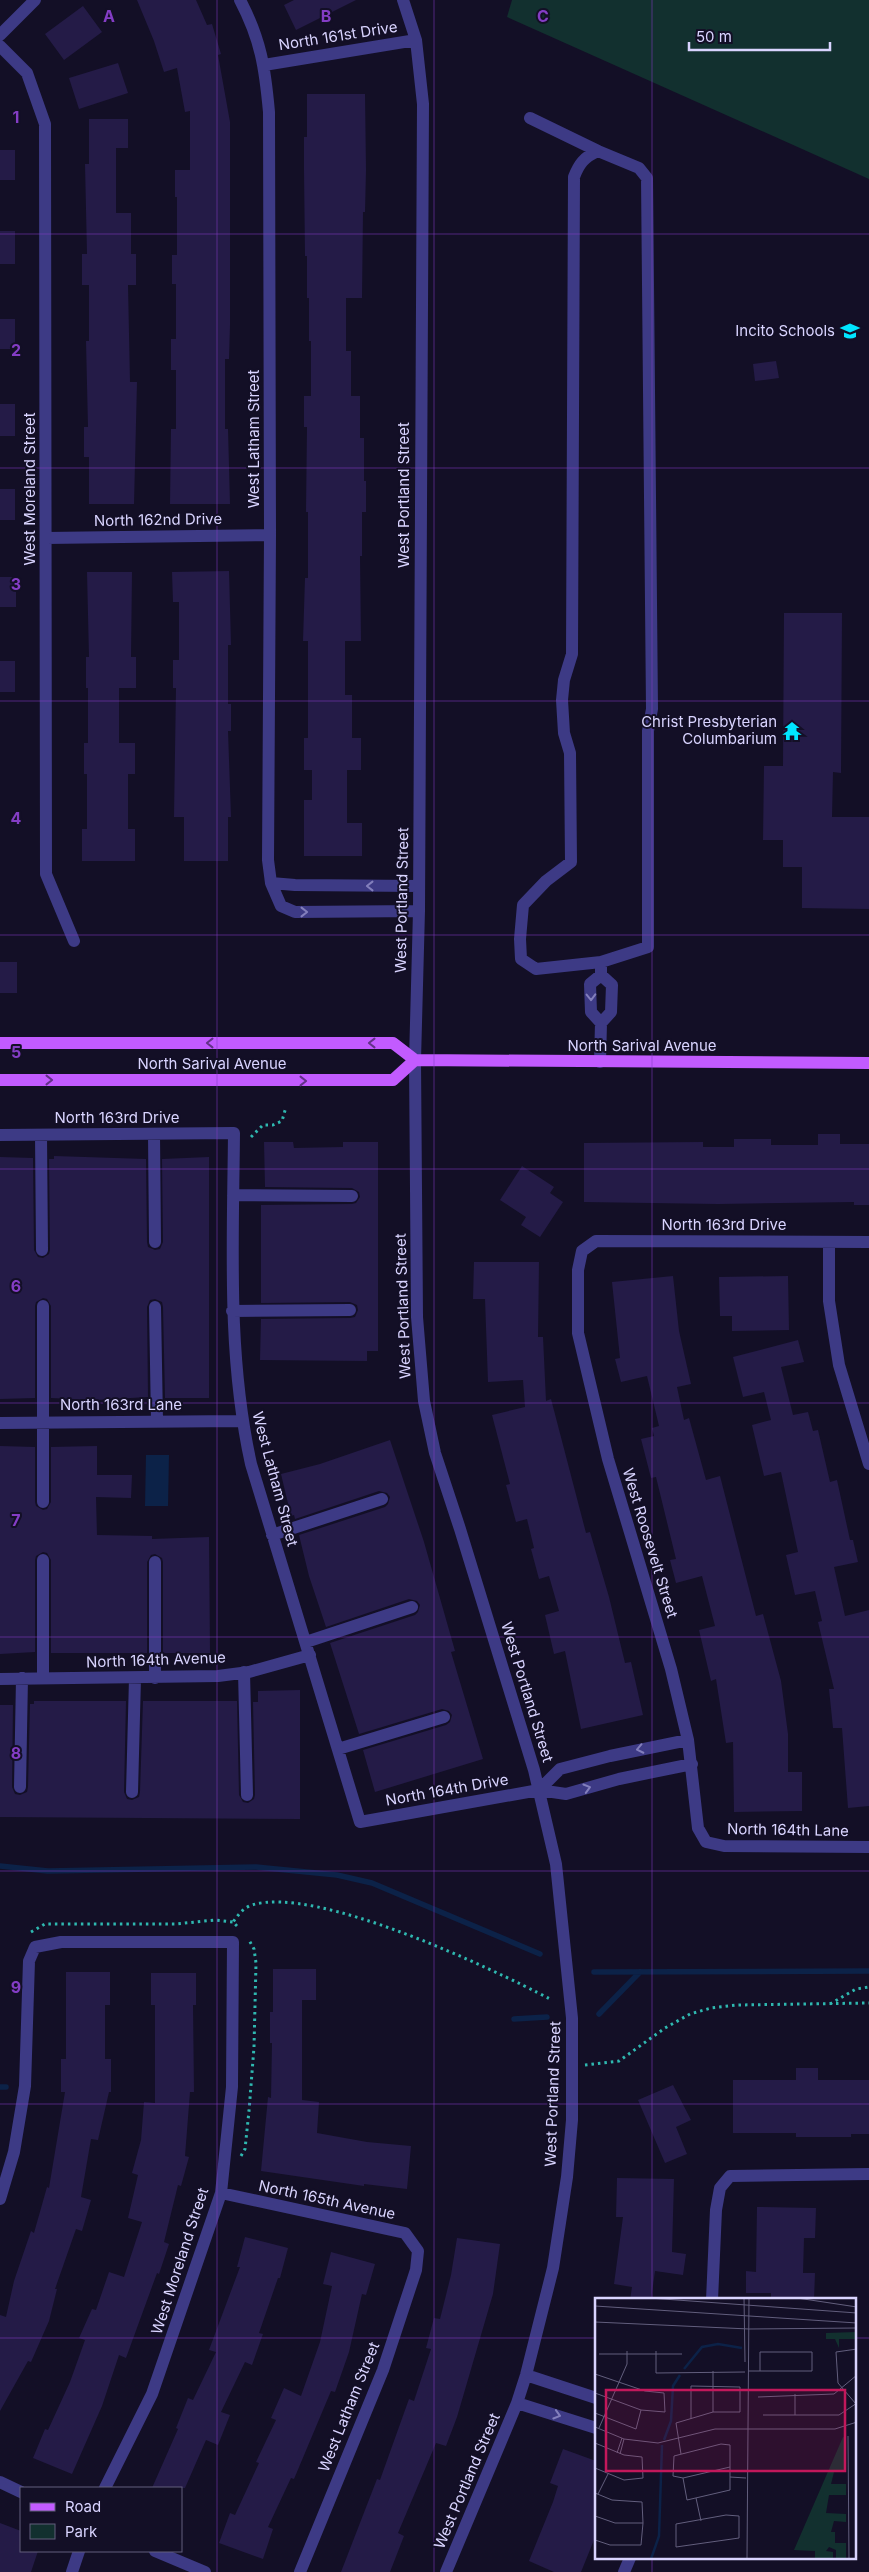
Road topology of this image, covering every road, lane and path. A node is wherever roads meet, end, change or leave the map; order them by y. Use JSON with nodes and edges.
{"nodes":[{"id":1,"x":35,"y":0,"type":"edge"},
{"id":2,"x":240,"y":0,"type":"edge"},
{"id":3,"x":404,"y":0,"type":"edge"},
{"id":4,"x":0,"y":35,"type":"edge"},
{"id":5,"x":416,"y":40,"type":"junction"},
{"id":6,"x":0,"y":46,"type":"edge"},
{"id":7,"x":264,"y":65,"type":"junction"},
{"id":8,"x":530,"y":118,"type":"dead end"},
{"id":9,"x":598,"y":152,"type":"junction"},
{"id":10,"x":270,"y":535,"type":"junction"},
{"id":11,"x":46,"y":538,"type":"junction"},
{"id":12,"x":271,"y":883,"type":"junction"},
{"id":13,"x":419,"y":886,"type":"junction"},
{"id":14,"x":419,"y":911,"type":"junction"},
{"id":15,"x":74,"y":941,"type":"dead end"},
{"id":16,"x":601,"y":962,"type":"junction"},
{"id":17,"x":601,"y":975,"type":"junction"},
{"id":18,"x":601,"y":1023,"type":"junction"},
{"id":19,"x":0,"y":1043,"type":"edge"},
{"id":20,"x":36,"y":1043,"type":"junction"},
{"id":21,"x":0,"y":1049,"type":"edge"},
{"id":22,"x":415,"y":1060,"type":"junction"},
{"id":23,"x":600,"y":1062,"type":"junction"},
{"id":24,"x":869,"y":1063,"type":"edge"},
{"id":25,"x":0,"y":1080,"type":"edge"},
{"id":26,"x":286,"y":1107,"type":"dead end"},
{"id":27,"x":234,"y":1133,"type":"joint"},
{"id":28,"x":154,"y":1134,"type":"junction"},
{"id":29,"x":0,"y":1135,"type":"edge"},
{"id":30,"x":41,"y":1135,"type":"junction"},
{"id":31,"x":251,"y":1137,"type":"dead end"},
{"id":32,"x":233,"y":1195,"type":"junction"},
{"id":33,"x":352,"y":1196,"type":"dead end"},
{"id":34,"x":155,"y":1242,"type":"dead end"},
{"id":35,"x":829,"y":1242,"type":"junction"},
{"id":36,"x":869,"y":1242,"type":"edge"},
{"id":37,"x":42,"y":1250,"type":"dead end"},
{"id":38,"x":582,"y":1251,"type":"joint"},
{"id":39,"x":43,"y":1306,"type":"dead end"},
{"id":40,"x":155,"y":1307,"type":"dead end"},
{"id":41,"x":350,"y":1310,"type":"dead end"},
{"id":42,"x":232,"y":1311,"type":"junction"},
{"id":43,"x":157,"y":1421,"type":"junction"},
{"id":44,"x":241,"y":1421,"type":"junction"},
{"id":45,"x":44,"y":1422,"type":"junction"},
{"id":46,"x":0,"y":1423,"type":"edge"},
{"id":47,"x":869,"y":1464,"type":"edge"},
{"id":48,"x":382,"y":1499,"type":"dead end"},
{"id":49,"x":43,"y":1502,"type":"dead end"},
{"id":50,"x":272,"y":1535,"type":"junction"},
{"id":51,"x":43,"y":1560,"type":"dead end"},
{"id":52,"x":155,"y":1562,"type":"dead end"},
{"id":53,"x":412,"y":1607,"type":"dead end"},
{"id":54,"x":308,"y":1649,"type":"junction"},
{"id":55,"x":244,"y":1672,"type":"junction"},
{"id":56,"x":22,"y":1678,"type":"junction"},
{"id":57,"x":43,"y":1678,"type":"junction"},
{"id":58,"x":135,"y":1678,"type":"junction"},
{"id":59,"x":155,"y":1678,"type":"junction"},
{"id":60,"x":0,"y":1679,"type":"edge"},
{"id":61,"x":444,"y":1717,"type":"dead end"},
{"id":62,"x":688,"y":1740,"type":"junction"},
{"id":63,"x":338,"y":1749,"type":"junction"},
{"id":64,"x":692,"y":1764,"type":"junction"},
{"id":65,"x":20,"y":1787,"type":"dead end"},
{"id":66,"x":539,"y":1790,"type":"junction"},
{"id":67,"x":132,"y":1792,"type":"dead end"},
{"id":68,"x":247,"y":1795,"type":"dead end"},
{"id":69,"x":360,"y":1822,"type":"joint"},
{"id":70,"x":706,"y":1842,"type":"joint"},
{"id":71,"x":869,"y":1847,"type":"edge"},
{"id":72,"x":233,"y":1922,"type":"junction"},
{"id":73,"x":239,"y":1929,"type":"dead end"},
{"id":74,"x":246,"y":1935,"type":"dead end"},
{"id":75,"x":25,"y":1936,"type":"dead end"},
{"id":76,"x":869,"y":1987,"type":"edge"},
{"id":77,"x":550,"y":1999,"type":"dead end"},
{"id":78,"x":869,"y":2003,"type":"edge"},
{"id":79,"x":830,"y":2004,"type":"junction"},
{"id":80,"x":572,"y":2066,"type":"junction"},
{"id":81,"x":239,"y":2161,"type":"dead end"},
{"id":82,"x":869,"y":2174,"type":"edge"},
{"id":83,"x":221,"y":2193,"type":"junction"},
{"id":84,"x":304,"y":2194,"type":"dead end"},
{"id":85,"x":322,"y":2197,"type":"dead end"},
{"id":86,"x":0,"y":2199,"type":"edge"},
{"id":87,"x":418,"y":2251,"type":"joint"},
{"id":88,"x":712,"y":2298,"type":"edge"},
{"id":89,"x":526,"y":2375,"type":"junction"},
{"id":90,"x":595,"y":2398,"type":"edge"},
{"id":91,"x":517,"y":2403,"type":"junction"},
{"id":92,"x":595,"y":2428,"type":"edge"},
{"id":93,"x":0,"y":2482,"type":"edge"},
{"id":94,"x":106,"y":2487,"type":"edge"},
{"id":95,"x":20,"y":2492,"type":"edge"},
{"id":96,"x":79,"y":2552,"type":"edge"},
{"id":97,"x":157,"y":2552,"type":"edge"},
{"id":98,"x":629,"y":2560,"type":"edge"},
{"id":99,"x":72,"y":2572,"type":"edge"},
{"id":100,"x":205,"y":2572,"type":"edge"},
{"id":101,"x":300,"y":2572,"type":"edge"},
{"id":102,"x":446,"y":2572,"type":"edge"},
{"id":103,"x":624,"y":2572,"type":"edge"}],
"edges":[{"from":1,"to":4,"type":"street"},
{"from":2,"to":7,"type":"street","name":"West Latham Street"},
{"from":3,"to":5,"type":"street","name":"West Portland Street"},
{"from":5,"to":7,"type":"street","name":"North 161st Drive"},
{"from":5,"to":13,"type":"street","name":"West Portland Street"},
{"from":6,"to":11,"type":"street","name":"West Moreland Street"},
{"from":7,"to":10,"type":"street","name":"West Latham Street"},
{"from":8,"to":9,"type":"street"},
{"from":9,"to":16,"type":"street"},
{"from":9,"to":16,"type":"street"},
{"from":10,"to":11,"type":"street","name":"North 162nd Drive"},
{"from":10,"to":12,"type":"street","name":"West Latham Street"},
{"from":11,"to":15,"type":"street","name":"West Moreland Street"},
{"from":13,"to":12,"type":"street","one_way":true},
{"from":12,"to":14,"type":"street","name":"West Latham Street","one_way":true},
{"from":13,"to":14,"type":"street","name":"West Portland Street"},
{"from":14,"to":22,"type":"street","name":"West Portland Street"},
{"from":16,"to":17,"type":"street"},
{"from":17,"to":18,"type":"street"},
{"from":17,"to":18,"type":"street","one_way":true},
{"from":18,"to":23,"type":"street"},
{"from":19,"to":20,"type":"main road","name":"North Sarival Avenue"},
{"from":20,"to":21,"type":"main road"},
{"from":22,"to":20,"type":"main road","name":"North Sarival Avenue","one_way":true},
{"from":22,"to":23,"type":"main road","name":"North Sarival Avenue"},
{"from":25,"to":22,"type":"main road","name":"North Sarival Avenue","one_way":true},
{"from":22,"to":66,"type":"street","name":"West Portland Street"},
{"from":23,"to":24,"type":"main road","name":"North Sarival Avenue"},
{"from":26,"to":31,"type":"path"},
{"from":27,"to":28,"type":"street","name":"North 163rd Drive"},
{"from":27,"to":32,"type":"street","name":"West Latham Street"},
{"from":28,"to":30,"type":"street","name":"North 163rd Drive"},
{"from":28,"to":34,"type":"street"},
{"from":29,"to":30,"type":"street","name":"North 163rd Drive"},
{"from":30,"to":37,"type":"street"},
{"from":32,"to":33,"type":"street"},
{"from":32,"to":42,"type":"street","name":"West Latham Street"},
{"from":35,"to":36,"type":"street","name":"North 163rd Drive"},
{"from":35,"to":38,"type":"street","name":"North 163rd Drive"},
{"from":35,"to":47,"type":"street"},
{"from":38,"to":62,"type":"street","name":"West Roosevelt Street"},
{"from":39,"to":45,"type":"street"},
{"from":40,"to":43,"type":"street"},
{"from":41,"to":42,"type":"street"},
{"from":42,"to":44,"type":"street","name":"West Latham Street"},
{"from":43,"to":44,"type":"street","name":"North 163rd Lane"},
{"from":43,"to":45,"type":"street","name":"North 163rd Lane"},
{"from":44,"to":50,"type":"street","name":"West Latham Street"},
{"from":45,"to":46,"type":"street","name":"North 163rd Lane"},
{"from":45,"to":49,"type":"street"},
{"from":48,"to":50,"type":"street"},
{"from":50,"to":54,"type":"street","name":"West Latham Street"},
{"from":51,"to":57,"type":"street"},
{"from":52,"to":59,"type":"street"},
{"from":53,"to":54,"type":"street","name":"North 164th Avenue"},
{"from":54,"to":55,"type":"street","name":"North 164th Avenue"},
{"from":54,"to":63,"type":"street","name":"West Latham Street"},
{"from":55,"to":59,"type":"street","name":"North 164th Avenue"},
{"from":55,"to":68,"type":"street"},
{"from":56,"to":57,"type":"street","name":"North 164th Avenue"},
{"from":56,"to":60,"type":"street","name":"North 164th Avenue"},
{"from":56,"to":65,"type":"street"},
{"from":57,"to":58,"type":"street","name":"North 164th Avenue"},
{"from":58,"to":59,"type":"street","name":"North 164th Avenue"},
{"from":58,"to":67,"type":"street"},
{"from":61,"to":63,"type":"street"},
{"from":62,"to":64,"type":"street","name":"West Roosevelt Street"},
{"from":62,"to":66,"type":"street","one_way":true},
{"from":63,"to":69,"type":"street","name":"West Latham Street"},
{"from":66,"to":64,"type":"street","name":"North 164th Drive","one_way":true},
{"from":64,"to":70,"type":"street","name":"West Roosevelt Street"},
{"from":66,"to":69,"type":"street","name":"North 164th Drive"},
{"from":66,"to":80,"type":"street","name":"West Portland Street"},
{"from":70,"to":71,"type":"street","name":"North 164th Lane"},
{"from":72,"to":73,"type":"path"},
{"from":72,"to":75,"type":"path"},
{"from":72,"to":77,"type":"path"},
{"from":74,"to":81,"type":"path"},
{"from":76,"to":79,"type":"path"},
{"from":78,"to":79,"type":"path"},
{"from":79,"to":80,"type":"path"},
{"from":80,"to":89,"type":"street","name":"West Portland Street"},
{"from":82,"to":88,"type":"street"},
{"from":83,"to":86,"type":"street","name":"West Moreland Street"},
{"from":83,"to":87,"type":"street","name":"North 165th Avenue"},
{"from":83,"to":94,"type":"street","name":"West Moreland Street"},
{"from":84,"to":85,"type":"path"},
{"from":87,"to":101,"type":"street","name":"West Latham Street"},
{"from":89,"to":90,"type":"street"},
{"from":89,"to":91,"type":"street","name":"West Portland Street"},
{"from":91,"to":92,"type":"street","one_way":true},
{"from":91,"to":102,"type":"street","name":"West Portland Street"},
{"from":93,"to":95,"type":"street"},
{"from":96,"to":99,"type":"street"},
{"from":97,"to":100,"type":"street"},
{"from":98,"to":103,"type":"street"}]}
